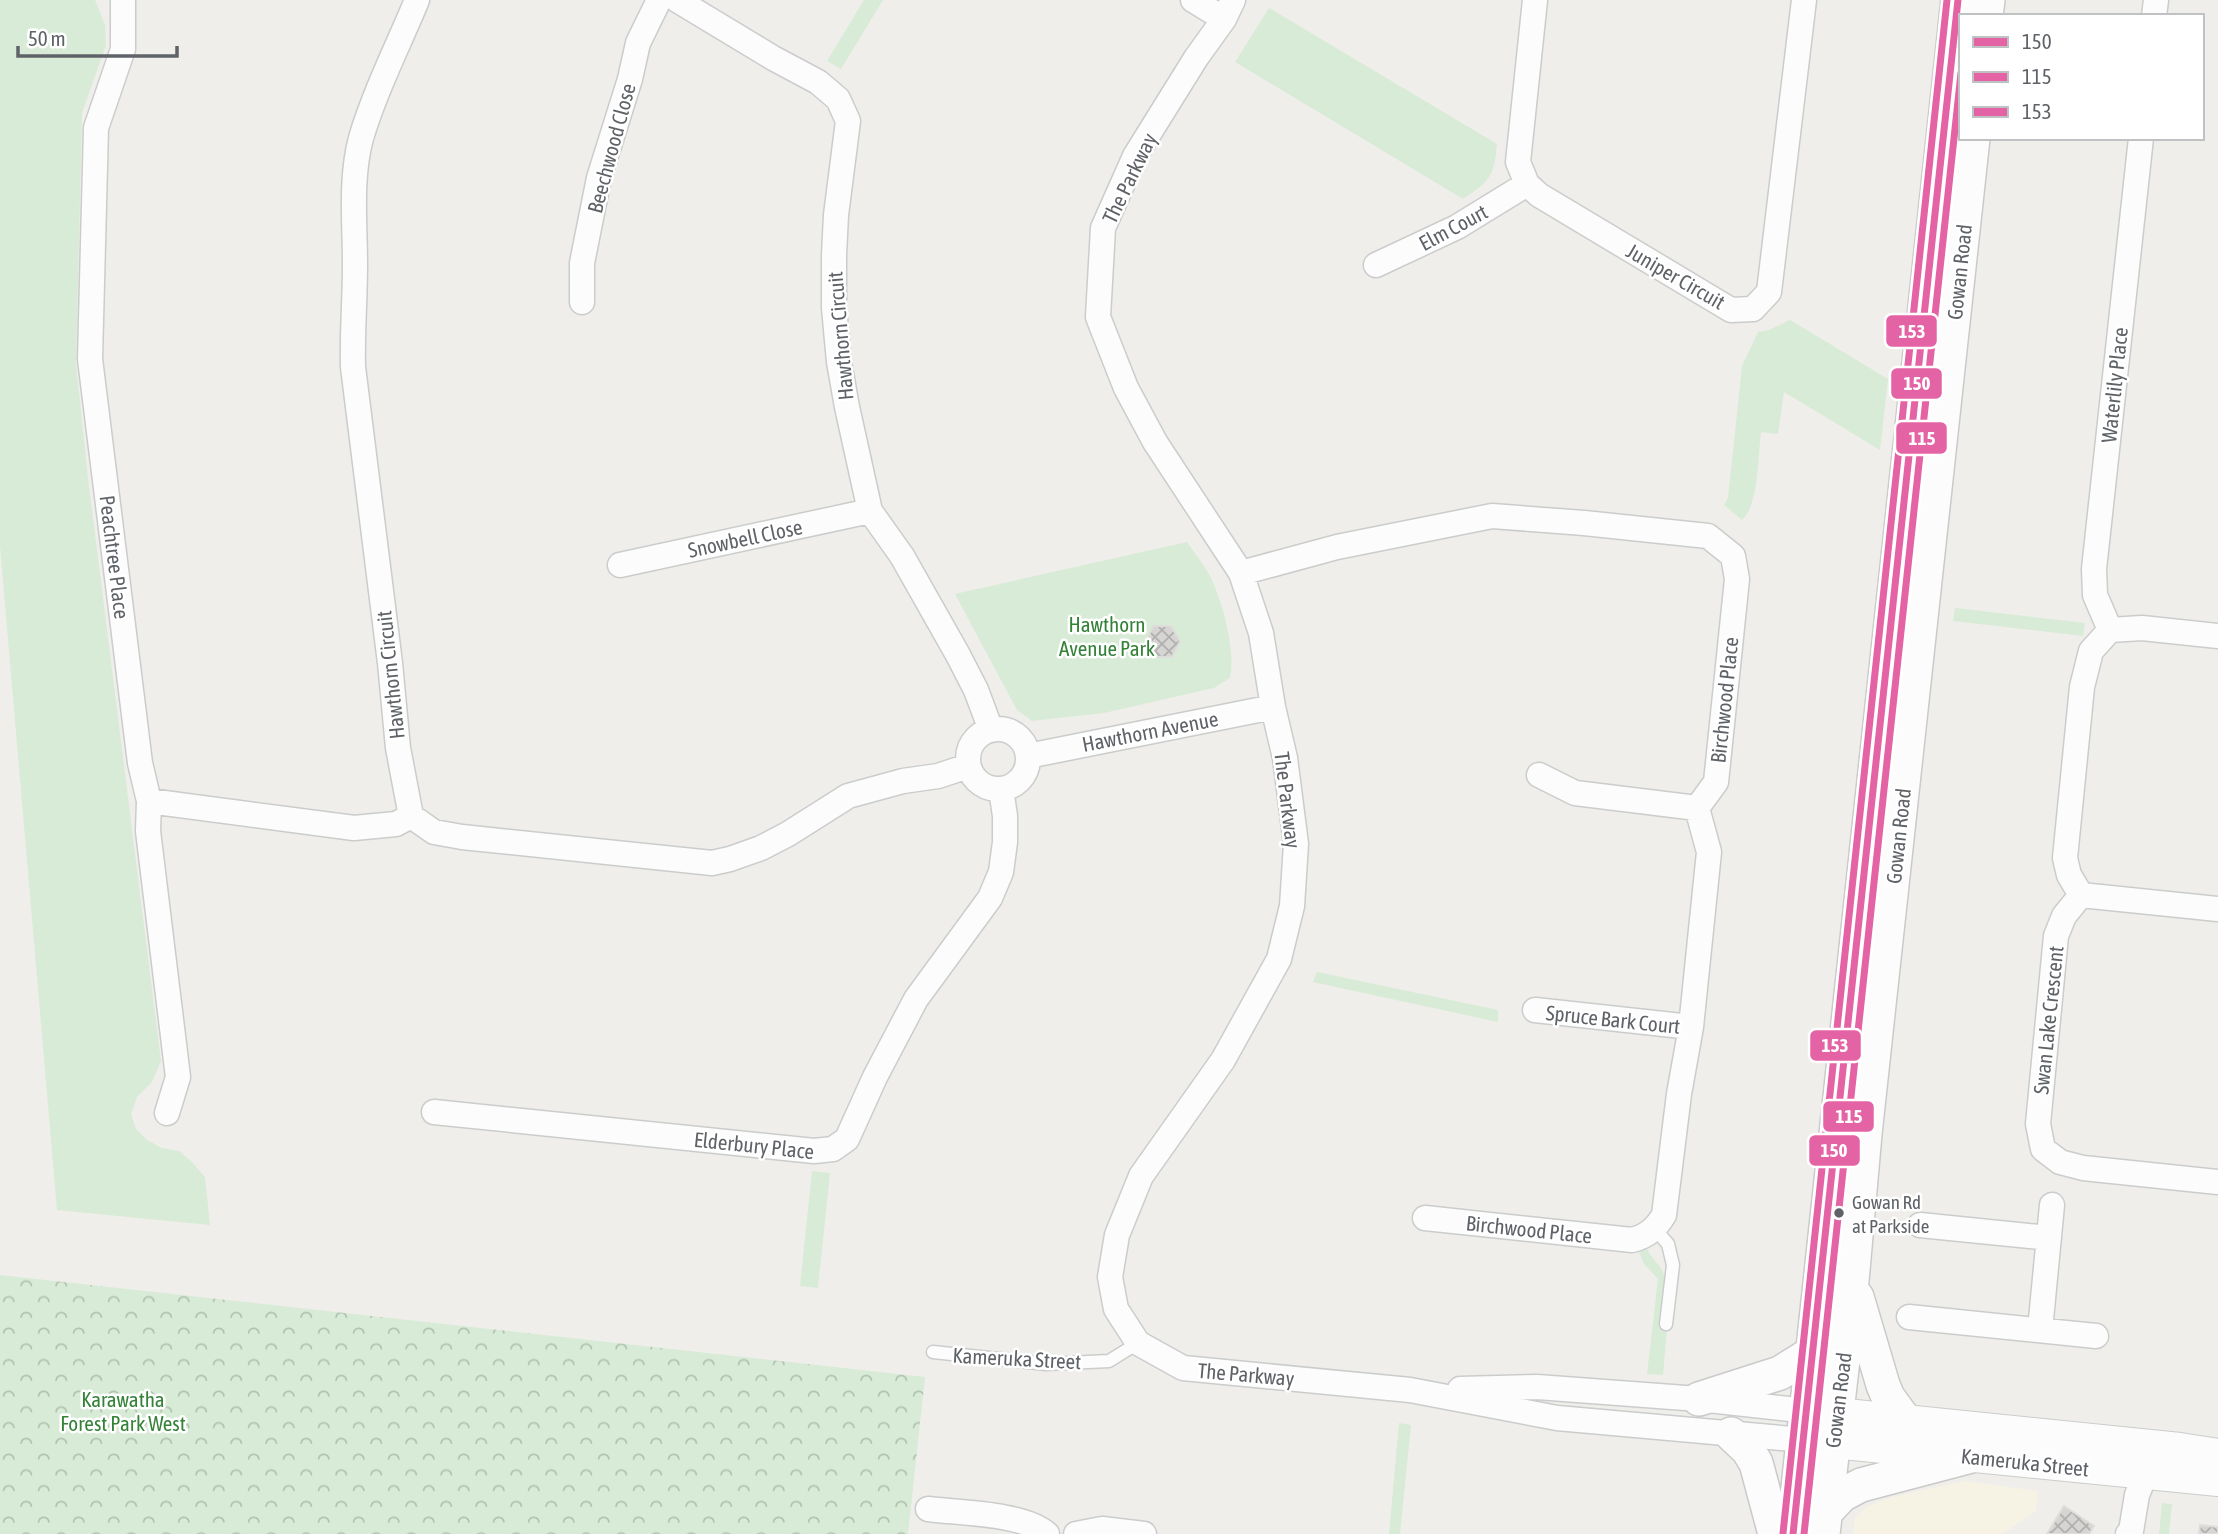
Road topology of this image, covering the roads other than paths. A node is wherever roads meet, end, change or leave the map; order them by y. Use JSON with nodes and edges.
{"nodes":[{"id":1,"x":123,"y":0,"type":"edge"},
{"id":2,"x":417,"y":0,"type":"edge"},
{"id":3,"x":659,"y":0,"type":"edge"},
{"id":4,"x":677,"y":0,"type":"edge"},
{"id":5,"x":1193,"y":0,"type":"edge"},
{"id":6,"x":1535,"y":0,"type":"edge"},
{"id":7,"x":1804,"y":0,"type":"edge"},
{"id":8,"x":1958,"y":0,"type":"edge"},
{"id":9,"x":1228,"y":9,"type":"edge"},
{"id":10,"x":1973,"y":140,"type":"edge"},
{"id":11,"x":2141,"y":140,"type":"edge"},
{"id":12,"x":1527,"y":184,"type":"junction"},
{"id":13,"x":1377,"y":265,"type":"dead end"},
{"id":14,"x":582,"y":302,"type":"dead end"},
{"id":15,"x":870,"y":511,"type":"junction"},
{"id":16,"x":620,"y":565,"type":"dead end"},
{"id":17,"x":1241,"y":573,"type":"junction"},
{"id":18,"x":2110,"y":630,"type":"junction"},
{"id":19,"x":2218,"y":636,"type":"edge"},
{"id":20,"x":1272,"y":707,"type":"junction"},
{"id":21,"x":991,"y":730,"type":"junction"},
{"id":22,"x":1028,"y":756,"type":"junction"},
{"id":23,"x":968,"y":766,"type":"junction"},
{"id":24,"x":1539,"y":775,"type":"dead end"},
{"id":25,"x":1001,"y":789,"type":"junction"},
{"id":26,"x":149,"y":801,"type":"junction"},
{"id":27,"x":1697,"y":808,"type":"junction"},
{"id":28,"x":411,"y":816,"type":"junction"},
{"id":29,"x":2081,"y":895,"type":"junction"},
{"id":30,"x":2218,"y":909,"type":"edge"},
{"id":31,"x":1535,"y":1010,"type":"dead end"},
{"id":32,"x":1691,"y":1027,"type":"junction"},
{"id":33,"x":434,"y":1112,"type":"dead end"},
{"id":34,"x":167,"y":1113,"type":"dead end"},
{"id":35,"x":2218,"y":1182,"type":"edge"},
{"id":36,"x":2052,"y":1205,"type":"dead end"},
{"id":37,"x":1425,"y":1218,"type":"dead end"},
{"id":38,"x":1920,"y":1225,"type":"dead end"},
{"id":39,"x":1655,"y":1229,"type":"junction"},
{"id":40,"x":2049,"y":1238,"type":"junction"},
{"id":41,"x":1852,"y":1281,"type":"junction"},
{"id":42,"x":1909,"y":1317,"type":"dead end"},
{"id":43,"x":1666,"y":1324,"type":"dead end"},
{"id":44,"x":2040,"y":1330,"type":"junction"},
{"id":45,"x":2096,"y":1336,"type":"dead end"},
{"id":46,"x":1138,"y":1343,"type":"junction"},
{"id":47,"x":933,"y":1352,"type":"dead end"},
{"id":48,"x":1812,"y":1353,"type":"junction"},
{"id":49,"x":1410,"y":1390,"type":"junction"},
{"id":50,"x":1699,"y":1399,"type":"junction"},
{"id":51,"x":1903,"y":1419,"type":"junction"},
{"id":52,"x":1820,"y":1426,"type":"junction"},
{"id":53,"x":2042,"y":1433,"type":"junction"},
{"id":54,"x":1731,"y":1434,"type":"junction"},
{"id":55,"x":2149,"y":1444,"type":"junction"},
{"id":56,"x":2218,"y":1454,"type":"edge"},
{"id":57,"x":1971,"y":1457,"type":"junction"},
{"id":58,"x":2020,"y":1462,"type":"junction"},
{"id":59,"x":2145,"y":1475,"type":"junction"},
{"id":60,"x":2218,"y":1481,"type":"edge"},
{"id":61,"x":928,"y":1509,"type":"dead end"},
{"id":62,"x":1824,"y":1523,"type":"edge"},
{"id":63,"x":1047,"y":1534,"type":"edge"},
{"id":64,"x":1076,"y":1534,"type":"edge"},
{"id":65,"x":1144,"y":1534,"type":"edge"},
{"id":66,"x":1775,"y":1534,"type":"edge"},
{"id":67,"x":1793,"y":1534,"type":"edge"},
{"id":68,"x":2128,"y":1534,"type":"edge"}],
"edges":[{"from":1,"to":26,"type":"street","name":"Peachtree Place"},
{"from":2,"to":28,"type":"street","name":"Hawthorn Circuit"},
{"from":3,"to":14,"type":"street","name":"Beechwood Close"},
{"from":4,"to":15,"type":"street","name":"Hawthorn Circuit"},
{"from":5,"to":9,"type":"street"},
{"from":6,"to":12,"type":"street"},
{"from":7,"to":12,"type":"street","name":"Juniper Circuit"},
{"from":8,"to":48,"type":"main road","name":"Gowan Road"},
{"from":9,"to":17,"type":"street","name":"The Parkway"},
{"from":10,"to":41,"type":"main road","name":"Gowan Road"},
{"from":11,"to":18,"type":"street","name":"Waterlily Place"},
{"from":12,"to":13,"type":"street","name":"Elm Court"},
{"from":15,"to":16,"type":"street","name":"Snowbell Close"},
{"from":15,"to":21,"type":"street","name":"Hawthorn Circuit"},
{"from":17,"to":20,"type":"street","name":"The Parkway"},
{"from":17,"to":27,"type":"street","name":"Birchwood Place"},
{"from":18,"to":19,"type":"street"},
{"from":18,"to":29,"type":"street"},
{"from":20,"to":22,"type":"street","name":"Hawthorn Avenue"},
{"from":20,"to":46,"type":"street","name":"The Parkway"},
{"from":21,"to":22,"type":"street"},
{"from":21,"to":23,"type":"street"},
{"from":22,"to":25,"type":"street"},
{"from":23,"to":25,"type":"street"},
{"from":23,"to":28,"type":"street"},
{"from":24,"to":27,"type":"street"},
{"from":25,"to":33,"type":"street","name":"Elderbury Place"},
{"from":26,"to":28,"type":"street"},
{"from":26,"to":34,"type":"street","name":"Peachtree Place"},
{"from":27,"to":32,"type":"street"},
{"from":29,"to":30,"type":"street"},
{"from":29,"to":35,"type":"street","name":"Swan Lake Crescent"},
{"from":31,"to":32,"type":"street","name":"Spruce Bark Court"},
{"from":32,"to":39,"type":"street"},
{"from":36,"to":40,"type":"street"},
{"from":37,"to":39,"type":"street","name":"Birchwood Place"},
{"from":38,"to":40,"type":"street"},
{"from":39,"to":43,"type":"lane"},
{"from":40,"to":44,"type":"street"},
{"from":41,"to":51,"type":"main road"},
{"from":41,"to":52,"type":"main road","name":"Gowan Road"},
{"from":42,"to":44,"type":"street"},
{"from":44,"to":45,"type":"street"},
{"from":46,"to":47,"type":"lane","name":"Kameruka Street"},
{"from":46,"to":49,"type":"street","name":"The Parkway"},
{"from":48,"to":50,"type":"main road"},
{"from":48,"to":52,"type":"main road","name":"Gowan Road"},
{"from":49,"to":50,"type":"street","name":"The Parkway"},
{"from":49,"to":54,"type":"street","name":"The Parkway"},
{"from":50,"to":52,"type":"street","name":"The Parkway"},
{"from":51,"to":52,"type":"street","name":"Kameruka Street"},
{"from":51,"to":53,"type":"street","name":"Kameruka Street"},
{"from":52,"to":54,"type":"street","name":"The Parkway"},
{"from":52,"to":57,"type":"street","name":"Kameruka Street"},
{"from":52,"to":62,"type":"main road","name":"Gowan Road"},
{"from":52,"to":67,"type":"main road","name":"Gowan Road"},
{"from":53,"to":55,"type":"street","name":"Kameruka Street"},
{"from":53,"to":58,"type":"lane"},
{"from":54,"to":66,"type":"main road"},
{"from":55,"to":56,"type":"street","name":"Kameruka Street"},
{"from":55,"to":59,"type":"street"},
{"from":57,"to":58,"type":"street","name":"Kameruka Street"},
{"from":57,"to":62,"type":"main road"},
{"from":58,"to":59,"type":"street","name":"Kameruka Street"},
{"from":59,"to":60,"type":"street","name":"Kameruka Street"},
{"from":59,"to":68,"type":"street"},
{"from":61,"to":63,"type":"street"},
{"from":64,"to":65,"type":"street"}]}
